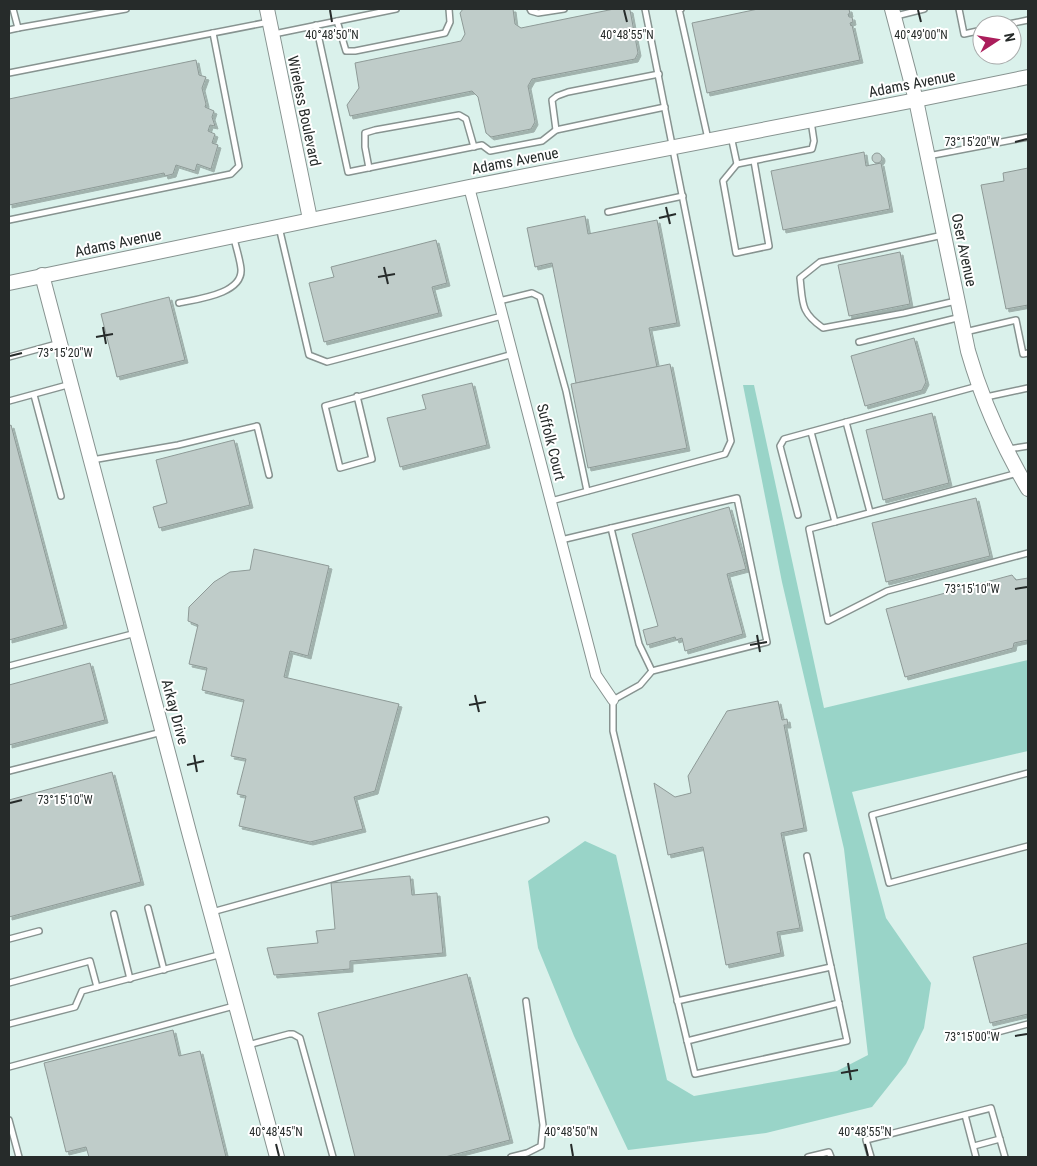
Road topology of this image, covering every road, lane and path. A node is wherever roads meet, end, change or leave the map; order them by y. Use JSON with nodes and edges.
{"nodes":[{"id":1,"x":13,"y":9,"type":"edge"},
{"id":2,"x":126,"y":9,"type":"edge"},
{"id":3,"x":396,"y":9,"type":"edge"},
{"id":4,"x":449,"y":9,"type":"edge"},
{"id":5,"x":530,"y":9,"type":"edge"},
{"id":6,"x":564,"y":9,"type":"edge"},
{"id":7,"x":645,"y":9,"type":"edge"},
{"id":8,"x":681,"y":9,"type":"edge"},
{"id":9,"x":924,"y":9,"type":"edge"},
{"id":10,"x":959,"y":9,"type":"edge"},
{"id":11,"x":893,"y":12,"type":"edge"},
{"id":12,"x":269,"y":21,"type":"edge"},
{"id":13,"x":337,"y":21,"type":"junction"},
{"id":14,"x":316,"y":25,"type":"junction"},
{"id":15,"x":18,"y":28,"type":"junction"},
{"id":16,"x":9,"y":30,"type":"edge"},
{"id":17,"x":972,"y":32,"type":"edge"},
{"id":18,"x":213,"y":33,"type":"junction"},
{"id":19,"x":9,"y":74,"type":"edge"},
{"id":20,"x":659,"y":74,"type":"junction"},
{"id":21,"x":1028,"y":77,"type":"edge"},
{"id":22,"x":916,"y":100,"type":"junction"},
{"id":23,"x":666,"y":107,"type":"junction"},
{"id":24,"x":811,"y":121,"type":"junction"},
{"id":25,"x":556,"y":130,"type":"junction"},
{"id":26,"x":731,"y":136,"type":"junction"},
{"id":27,"x":1028,"y":137,"type":"edge"},
{"id":28,"x":708,"y":141,"type":"junction"},
{"id":29,"x":474,"y":147,"type":"junction"},
{"id":30,"x":674,"y":147,"type":"junction"},
{"id":31,"x":928,"y":156,"type":"junction"},
{"id":32,"x":754,"y":161,"type":"junction"},
{"id":33,"x":737,"y":164,"type":"junction"},
{"id":34,"x":369,"y":168,"type":"junction"},
{"id":35,"x":469,"y":187,"type":"junction"},
{"id":36,"x":683,"y":196,"type":"junction"},
{"id":37,"x":608,"y":212,"type":"dead end"},
{"id":38,"x":310,"y":219,"type":"junction"},
{"id":39,"x":9,"y":220,"type":"edge"},
{"id":40,"x":278,"y":226,"type":"junction"},
{"id":41,"x":944,"y":234,"type":"junction"},
{"id":42,"x":233,"y":235,"type":"junction"},
{"id":43,"x":42,"y":275,"type":"junction"},
{"id":44,"x":9,"y":283,"type":"edge"},
{"id":45,"x":499,"y":301,"type":"junction"},
{"id":46,"x":958,"y":301,"type":"junction"},
{"id":47,"x":179,"y":303,"type":"dead end"},
{"id":48,"x":502,"y":316,"type":"junction"},
{"id":49,"x":961,"y":317,"type":"junction"},
{"id":50,"x":964,"y":332,"type":"junction"},
{"id":51,"x":60,"y":342,"type":"junction"},
{"id":52,"x":859,"y":342,"type":"dead end"},
{"id":53,"x":1028,"y":353,"type":"edge"},
{"id":54,"x":513,"y":354,"type":"junction"},
{"id":55,"x":9,"y":358,"type":"edge"},
{"id":56,"x":71,"y":384,"type":"junction"},
{"id":57,"x":1028,"y":388,"type":"edge"},
{"id":58,"x":980,"y":392,"type":"junction"},
{"id":59,"x":34,"y":394,"type":"junction"},
{"id":60,"x":357,"y":396,"type":"junction"},
{"id":61,"x":9,"y":401,"type":"edge"},
{"id":62,"x":846,"y":422,"type":"junction"},
{"id":63,"x":811,"y":432,"type":"junction"},
{"id":64,"x":1028,"y":446,"type":"edge"},
{"id":65,"x":1006,"y":450,"type":"junction"},
{"id":66,"x":91,"y":460,"type":"junction"},
{"id":67,"x":1019,"y":473,"type":"junction"},
{"id":68,"x":269,"y":475,"type":"dead end"},
{"id":69,"x":1028,"y":489,"type":"edge"},
{"id":70,"x":587,"y":491,"type":"junction"},
{"id":71,"x":61,"y":496,"type":"dead end"},
{"id":72,"x":551,"y":501,"type":"junction"},
{"id":73,"x":870,"y":512,"type":"junction"},
{"id":74,"x":798,"y":515,"type":"dead end"},
{"id":75,"x":834,"y":522,"type":"junction"},
{"id":76,"x":611,"y":528,"type":"junction"},
{"id":77,"x":561,"y":540,"type":"junction"},
{"id":78,"x":1028,"y":553,"type":"edge"},
{"id":79,"x":137,"y":633,"type":"junction"},
{"id":80,"x":9,"y":666,"type":"edge"},
{"id":81,"x":652,"y":671,"type":"junction"},
{"id":82,"x":614,"y":700,"type":"junction"},
{"id":83,"x":163,"y":732,"type":"junction"},
{"id":84,"x":9,"y":771,"type":"edge"},
{"id":85,"x":1028,"y":774,"type":"edge"},
{"id":86,"x":546,"y":820,"type":"dead end"},
{"id":87,"x":1028,"y":846,"type":"edge"},
{"id":88,"x":807,"y":856,"type":"dead end"},
{"id":89,"x":148,"y":908,"type":"dead end"},
{"id":90,"x":211,"y":912,"type":"junction"},
{"id":91,"x":114,"y":914,"type":"dead end"},
{"id":92,"x":39,"y":931,"type":"dead end"},
{"id":93,"x":9,"y":939,"type":"edge"},
{"id":94,"x":222,"y":954,"type":"junction"},
{"id":95,"x":831,"y":967,"type":"junction"},
{"id":96,"x":164,"y":970,"type":"junction"},
{"id":97,"x":130,"y":979,"type":"junction"},
{"id":98,"x":9,"y":983,"type":"edge"},
{"id":99,"x":97,"y":987,"type":"junction"},
{"id":100,"x":526,"y":1001,"type":"dead end"},
{"id":101,"x":677,"y":1001,"type":"junction"},
{"id":102,"x":839,"y":1004,"type":"junction"},
{"id":103,"x":237,"y":1005,"type":"junction"},
{"id":104,"x":9,"y":1024,"type":"edge"},
{"id":105,"x":1028,"y":1024,"type":"edge"},
{"id":106,"x":979,"y":1037,"type":"dead end"},
{"id":107,"x":687,"y":1041,"type":"junction"},
{"id":108,"x":248,"y":1045,"type":"junction"},
{"id":109,"x":9,"y":1067,"type":"edge"},
{"id":110,"x":966,"y":1115,"type":"junction"},
{"id":111,"x":9,"y":1120,"type":"edge"},
{"id":112,"x":1000,"y":1138,"type":"junction"},
{"id":113,"x":974,"y":1146,"type":"junction"},
{"id":114,"x":19,"y":1157,"type":"edge"},
{"id":115,"x":278,"y":1157,"type":"edge"},
{"id":116,"x":333,"y":1157,"type":"edge"},
{"id":117,"x":510,"y":1157,"type":"edge"},
{"id":118,"x":808,"y":1157,"type":"edge"},
{"id":119,"x":831,"y":1157,"type":"edge"},
{"id":120,"x":871,"y":1157,"type":"edge"},
{"id":121,"x":976,"y":1157,"type":"edge"},
{"id":122,"x":1005,"y":1157,"type":"edge"}],
"edges":[{"from":1,"to":15,"type":"lane"},
{"from":2,"to":15,"type":"lane"},
{"from":3,"to":13,"type":"lane"},
{"from":4,"to":13,"type":"lane"},
{"from":5,"to":6,"type":"lane"},
{"from":7,"to":20,"type":"lane"},
{"from":8,"to":28,"type":"lane"},
{"from":9,"to":11,"type":"lane"},
{"from":10,"to":17,"type":"lane"},
{"from":11,"to":22,"type":"street","name":"Oser Avenue"},
{"from":12,"to":14,"type":"lane"},
{"from":12,"to":18,"type":"lane"},
{"from":12,"to":38,"type":"street","name":"Wireless Boulevard"},
{"from":13,"to":14,"type":"lane"},
{"from":14,"to":34,"type":"lane"},
{"from":15,"to":16,"type":"lane"},
{"from":18,"to":19,"type":"lane"},
{"from":18,"to":39,"type":"lane"},
{"from":20,"to":23,"type":"lane"},
{"from":20,"to":25,"type":"lane"},
{"from":21,"to":22,"type":"street","name":"Adams Avenue"},
{"from":22,"to":24,"type":"street","name":"Adams Avenue"},
{"from":22,"to":31,"type":"street","name":"Oser Avenue"},
{"from":23,"to":25,"type":"lane"},
{"from":23,"to":30,"type":"lane"},
{"from":24,"to":26,"type":"street","name":"Adams Avenue"},
{"from":24,"to":32,"type":"lane"},
{"from":25,"to":29,"type":"lane"},
{"from":26,"to":28,"type":"street","name":"Adams Avenue"},
{"from":26,"to":33,"type":"lane"},
{"from":27,"to":31,"type":"lane"},
{"from":28,"to":30,"type":"street","name":"Adams Avenue"},
{"from":29,"to":34,"type":"lane"},
{"from":29,"to":34,"type":"lane"},
{"from":30,"to":35,"type":"street","name":"Adams Avenue"},
{"from":30,"to":36,"type":"lane"},
{"from":31,"to":41,"type":"street","name":"Oser Avenue"},
{"from":32,"to":33,"type":"lane"},
{"from":32,"to":33,"type":"lane"},
{"from":35,"to":38,"type":"street","name":"Adams Avenue"},
{"from":35,"to":45,"type":"street","name":"Suffolk Court"},
{"from":36,"to":37,"type":"lane"},
{"from":36,"to":70,"type":"lane"},
{"from":38,"to":40,"type":"street","name":"Adams Avenue"},
{"from":40,"to":42,"type":"street","name":"Adams Avenue"},
{"from":40,"to":48,"type":"lane"},
{"from":41,"to":46,"type":"street","name":"Oser Avenue"},
{"from":41,"to":46,"type":"lane"},
{"from":42,"to":43,"type":"street","name":"Adams Avenue"},
{"from":42,"to":47,"type":"lane"},
{"from":43,"to":44,"type":"street","name":"Adams Avenue"},
{"from":43,"to":51,"type":"street","name":"Arkay Drive"},
{"from":45,"to":48,"type":"street","name":"Suffolk Court"},
{"from":45,"to":70,"type":"lane"},
{"from":46,"to":49,"type":"street","name":"Oser Avenue"},
{"from":48,"to":54,"type":"street","name":"Suffolk Court"},
{"from":49,"to":50,"type":"street","name":"Oser Avenue"},
{"from":49,"to":52,"type":"lane"},
{"from":50,"to":53,"type":"lane"},
{"from":50,"to":58,"type":"street","name":"Oser Avenue"},
{"from":51,"to":55,"type":"lane"},
{"from":51,"to":56,"type":"street","name":"Arkay Drive"},
{"from":54,"to":60,"type":"lane"},
{"from":54,"to":72,"type":"street","name":"Suffolk Court"},
{"from":56,"to":59,"type":"lane"},
{"from":56,"to":66,"type":"street","name":"Arkay Drive"},
{"from":57,"to":58,"type":"lane"},
{"from":58,"to":62,"type":"lane"},
{"from":58,"to":65,"type":"street","name":"Oser Avenue"},
{"from":59,"to":61,"type":"lane"},
{"from":59,"to":71,"type":"lane"},
{"from":60,"to":60,"type":"lane"},
{"from":62,"to":63,"type":"lane"},
{"from":62,"to":73,"type":"lane"},
{"from":63,"to":74,"type":"lane"},
{"from":63,"to":75,"type":"lane"},
{"from":64,"to":65,"type":"lane"},
{"from":65,"to":67,"type":"street","name":"Oser Avenue"},
{"from":66,"to":68,"type":"lane"},
{"from":66,"to":79,"type":"street","name":"Arkay Drive"},
{"from":67,"to":69,"type":"street","name":"Oser Avenue"},
{"from":67,"to":73,"type":"lane"},
{"from":70,"to":72,"type":"lane"},
{"from":72,"to":77,"type":"street","name":"Suffolk Court"},
{"from":73,"to":75,"type":"lane"},
{"from":75,"to":78,"type":"lane"},
{"from":76,"to":77,"type":"lane"},
{"from":76,"to":81,"type":"lane"},
{"from":76,"to":81,"type":"lane"},
{"from":77,"to":82,"type":"street","name":"Suffolk Court"},
{"from":79,"to":80,"type":"lane"},
{"from":79,"to":83,"type":"street","name":"Arkay Drive"},
{"from":81,"to":82,"type":"lane"},
{"from":82,"to":101,"type":"lane"},
{"from":83,"to":84,"type":"lane"},
{"from":83,"to":90,"type":"street","name":"Arkay Drive"},
{"from":85,"to":87,"type":"lane"},
{"from":86,"to":90,"type":"lane"},
{"from":88,"to":95,"type":"lane"},
{"from":89,"to":96,"type":"lane"},
{"from":90,"to":94,"type":"street","name":"Arkay Drive"},
{"from":91,"to":97,"type":"lane"},
{"from":92,"to":93,"type":"lane"},
{"from":94,"to":96,"type":"lane"},
{"from":94,"to":103,"type":"street","name":"Arkay Drive"},
{"from":95,"to":101,"type":"lane"},
{"from":95,"to":102,"type":"lane"},
{"from":96,"to":97,"type":"lane"},
{"from":97,"to":99,"type":"lane"},
{"from":98,"to":99,"type":"lane"},
{"from":99,"to":104,"type":"lane"},
{"from":100,"to":117,"type":"lane"},
{"from":101,"to":107,"type":"lane"},
{"from":102,"to":107,"type":"lane"},
{"from":102,"to":107,"type":"lane"},
{"from":103,"to":108,"type":"street","name":"Arkay Drive"},
{"from":103,"to":109,"type":"lane"},
{"from":105,"to":106,"type":"lane"},
{"from":108,"to":115,"type":"street","name":"Arkay Drive"},
{"from":108,"to":116,"type":"lane"},
{"from":110,"to":112,"type":"lane"},
{"from":110,"to":113,"type":"lane"},
{"from":110,"to":120,"type":"lane"},
{"from":111,"to":114,"type":"lane"},
{"from":112,"to":113,"type":"lane"},
{"from":112,"to":122,"type":"lane"},
{"from":113,"to":121,"type":"lane"},
{"from":118,"to":119,"type":"lane"}]}
